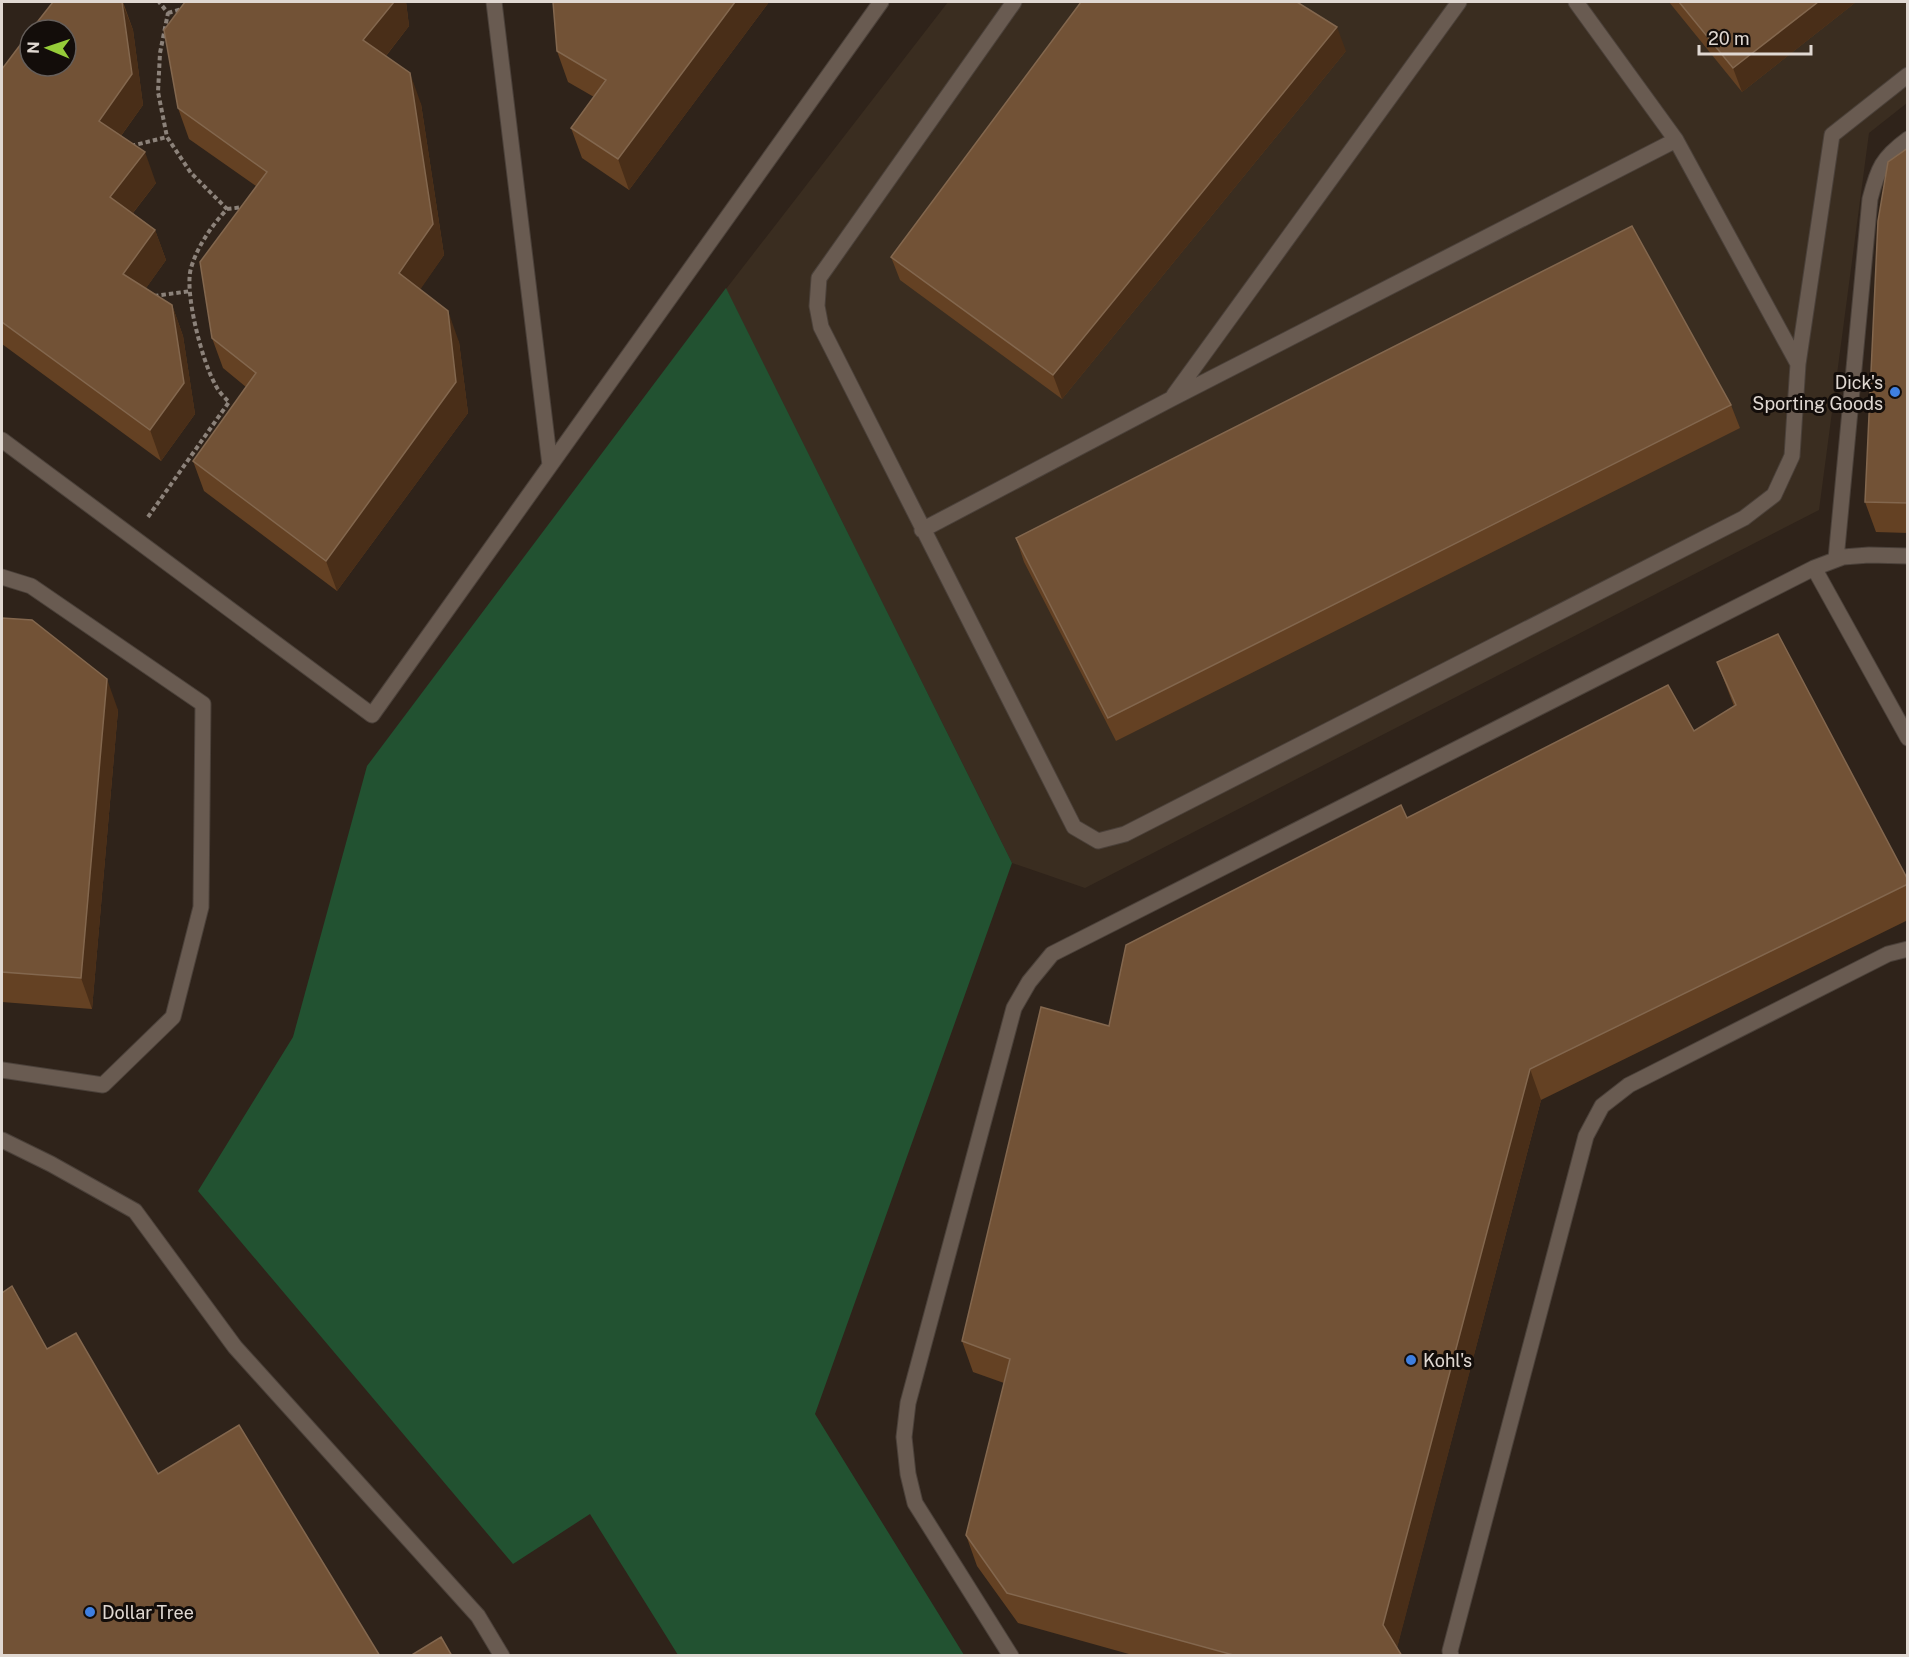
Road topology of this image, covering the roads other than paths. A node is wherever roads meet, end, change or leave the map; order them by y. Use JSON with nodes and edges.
{"nodes":[{"id":1,"x":494,"y":2,"type":"edge"},
{"id":2,"x":881,"y":2,"type":"edge"},
{"id":3,"x":1014,"y":2,"type":"edge"},
{"id":4,"x":1459,"y":2,"type":"edge"},
{"id":5,"x":1576,"y":2,"type":"edge"},
{"id":6,"x":1908,"y":75,"type":"edge"},
{"id":7,"x":1908,"y":139,"type":"edge"},
{"id":8,"x":1676,"y":140,"type":"junction"},
{"id":9,"x":1798,"y":364,"type":"junction"},
{"id":10,"x":1171,"y":399,"type":"junction"},
{"id":11,"x":2,"y":440,"type":"edge"},
{"id":12,"x":550,"y":465,"type":"junction"},
{"id":13,"x":922,"y":530,"type":"junction"},
{"id":14,"x":1908,"y":556,"type":"edge"},
{"id":15,"x":1836,"y":559,"type":"junction"},
{"id":16,"x":1814,"y":568,"type":"junction"},
{"id":17,"x":2,"y":577,"type":"edge"},
{"id":18,"x":1908,"y":738,"type":"edge"},
{"id":19,"x":1908,"y":949,"type":"edge"},
{"id":20,"x":2,"y":1070,"type":"edge"},
{"id":21,"x":2,"y":1140,"type":"edge"},
{"id":22,"x":502,"y":1656,"type":"edge"},
{"id":23,"x":1011,"y":1656,"type":"edge"},
{"id":24,"x":1451,"y":1656,"type":"edge"}],
"edges":[{"from":1,"to":12,"type":"lane"},
{"from":2,"to":12,"type":"lane"},
{"from":3,"to":13,"type":"lane"},
{"from":4,"to":10,"type":"lane"},
{"from":5,"to":8,"type":"lane"},
{"from":6,"to":9,"type":"lane"},
{"from":7,"to":15,"type":"lane"},
{"from":8,"to":9,"type":"lane"},
{"from":8,"to":10,"type":"lane"},
{"from":9,"to":13,"type":"lane"},
{"from":10,"to":13,"type":"lane"},
{"from":11,"to":12,"type":"lane"},
{"from":14,"to":15,"type":"lane"},
{"from":15,"to":16,"type":"lane"},
{"from":16,"to":18,"type":"lane"},
{"from":16,"to":23,"type":"lane"},
{"from":17,"to":20,"type":"lane"},
{"from":19,"to":24,"type":"lane"},
{"from":21,"to":22,"type":"lane"}]}
